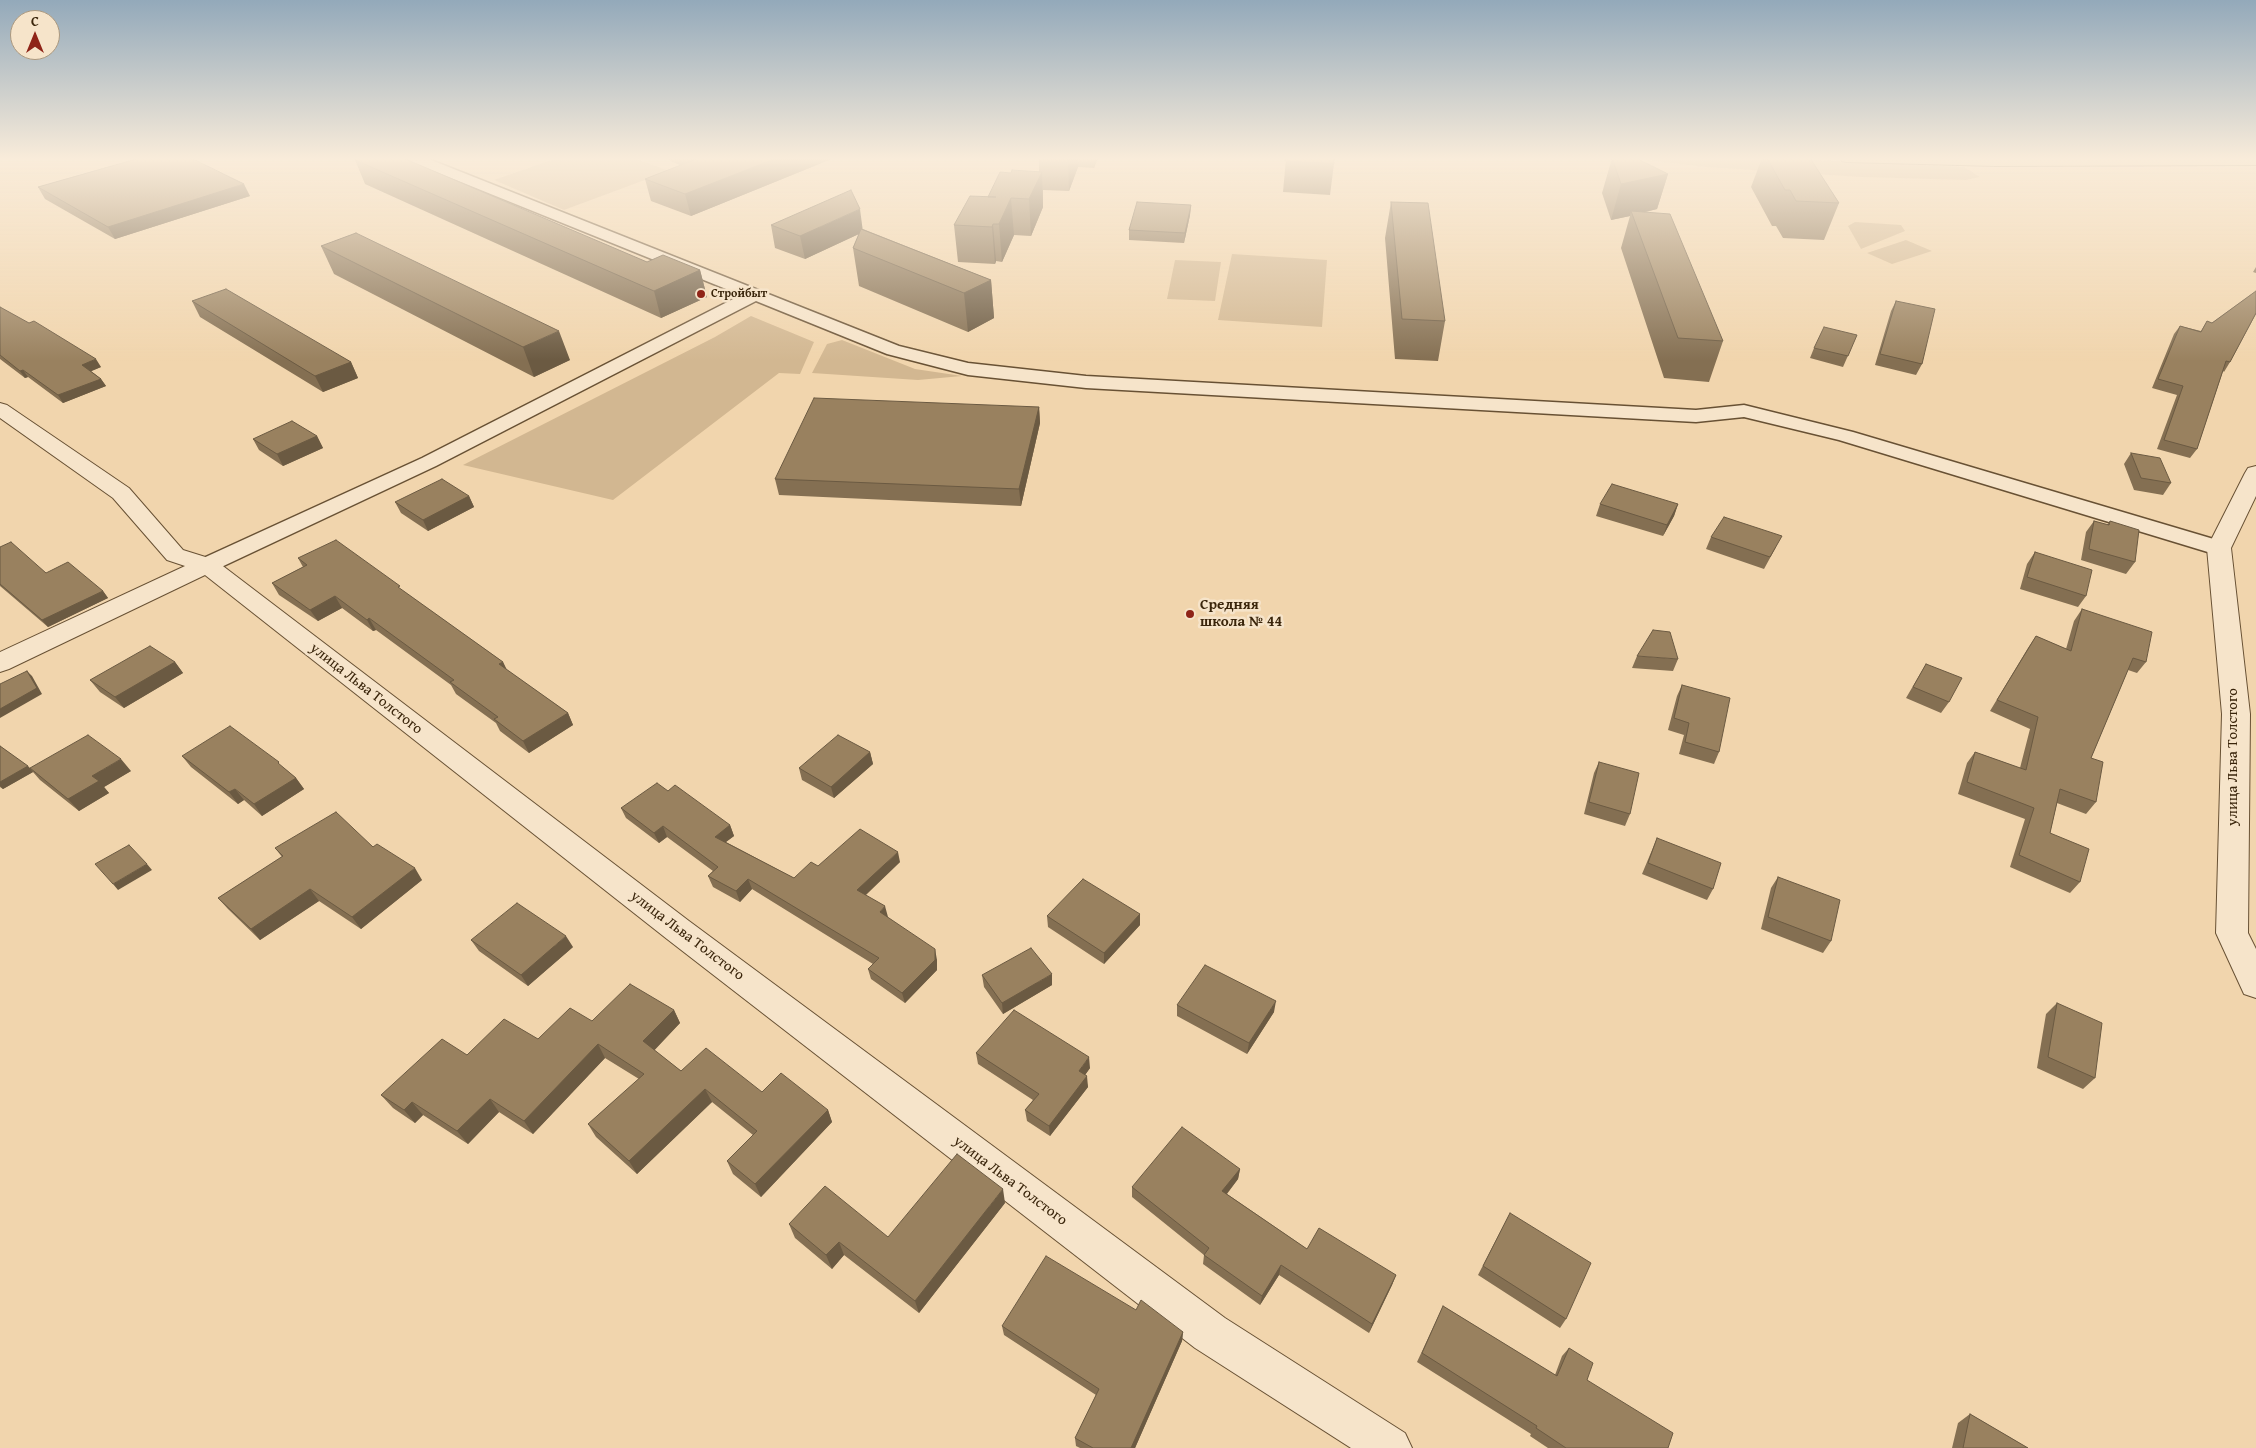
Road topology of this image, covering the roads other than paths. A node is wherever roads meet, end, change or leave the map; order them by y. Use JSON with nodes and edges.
{"nodes":[{"id":1,"x":582,"y":226,"type":"edge"},
{"id":2,"x":755,"y":295,"type":"junction"},
{"id":3,"x":0,"y":409,"type":"edge"},
{"id":4,"x":2256,"y":473,"type":"edge"},
{"id":5,"x":2219,"y":548,"type":"junction"},
{"id":6,"x":207,"y":565,"type":"junction"},
{"id":7,"x":0,"y":663,"type":"edge"},
{"id":8,"x":2256,"y":984,"type":"edge"},
{"id":9,"x":1390,"y":1448,"type":"edge"}],
"edges":[{"from":1,"to":2,"type":"street"},
{"from":2,"to":5,"type":"street"},
{"from":2,"to":6,"type":"street"},
{"from":3,"to":6,"type":"street","name":"улица Льва Толстого"},
{"from":4,"to":5,"type":"street"},
{"from":5,"to":8,"type":"street","name":"улица Льва Толстого"},
{"from":6,"to":7,"type":"street"},
{"from":6,"to":9,"type":"street","name":"улица Льва Толстого"}]}
